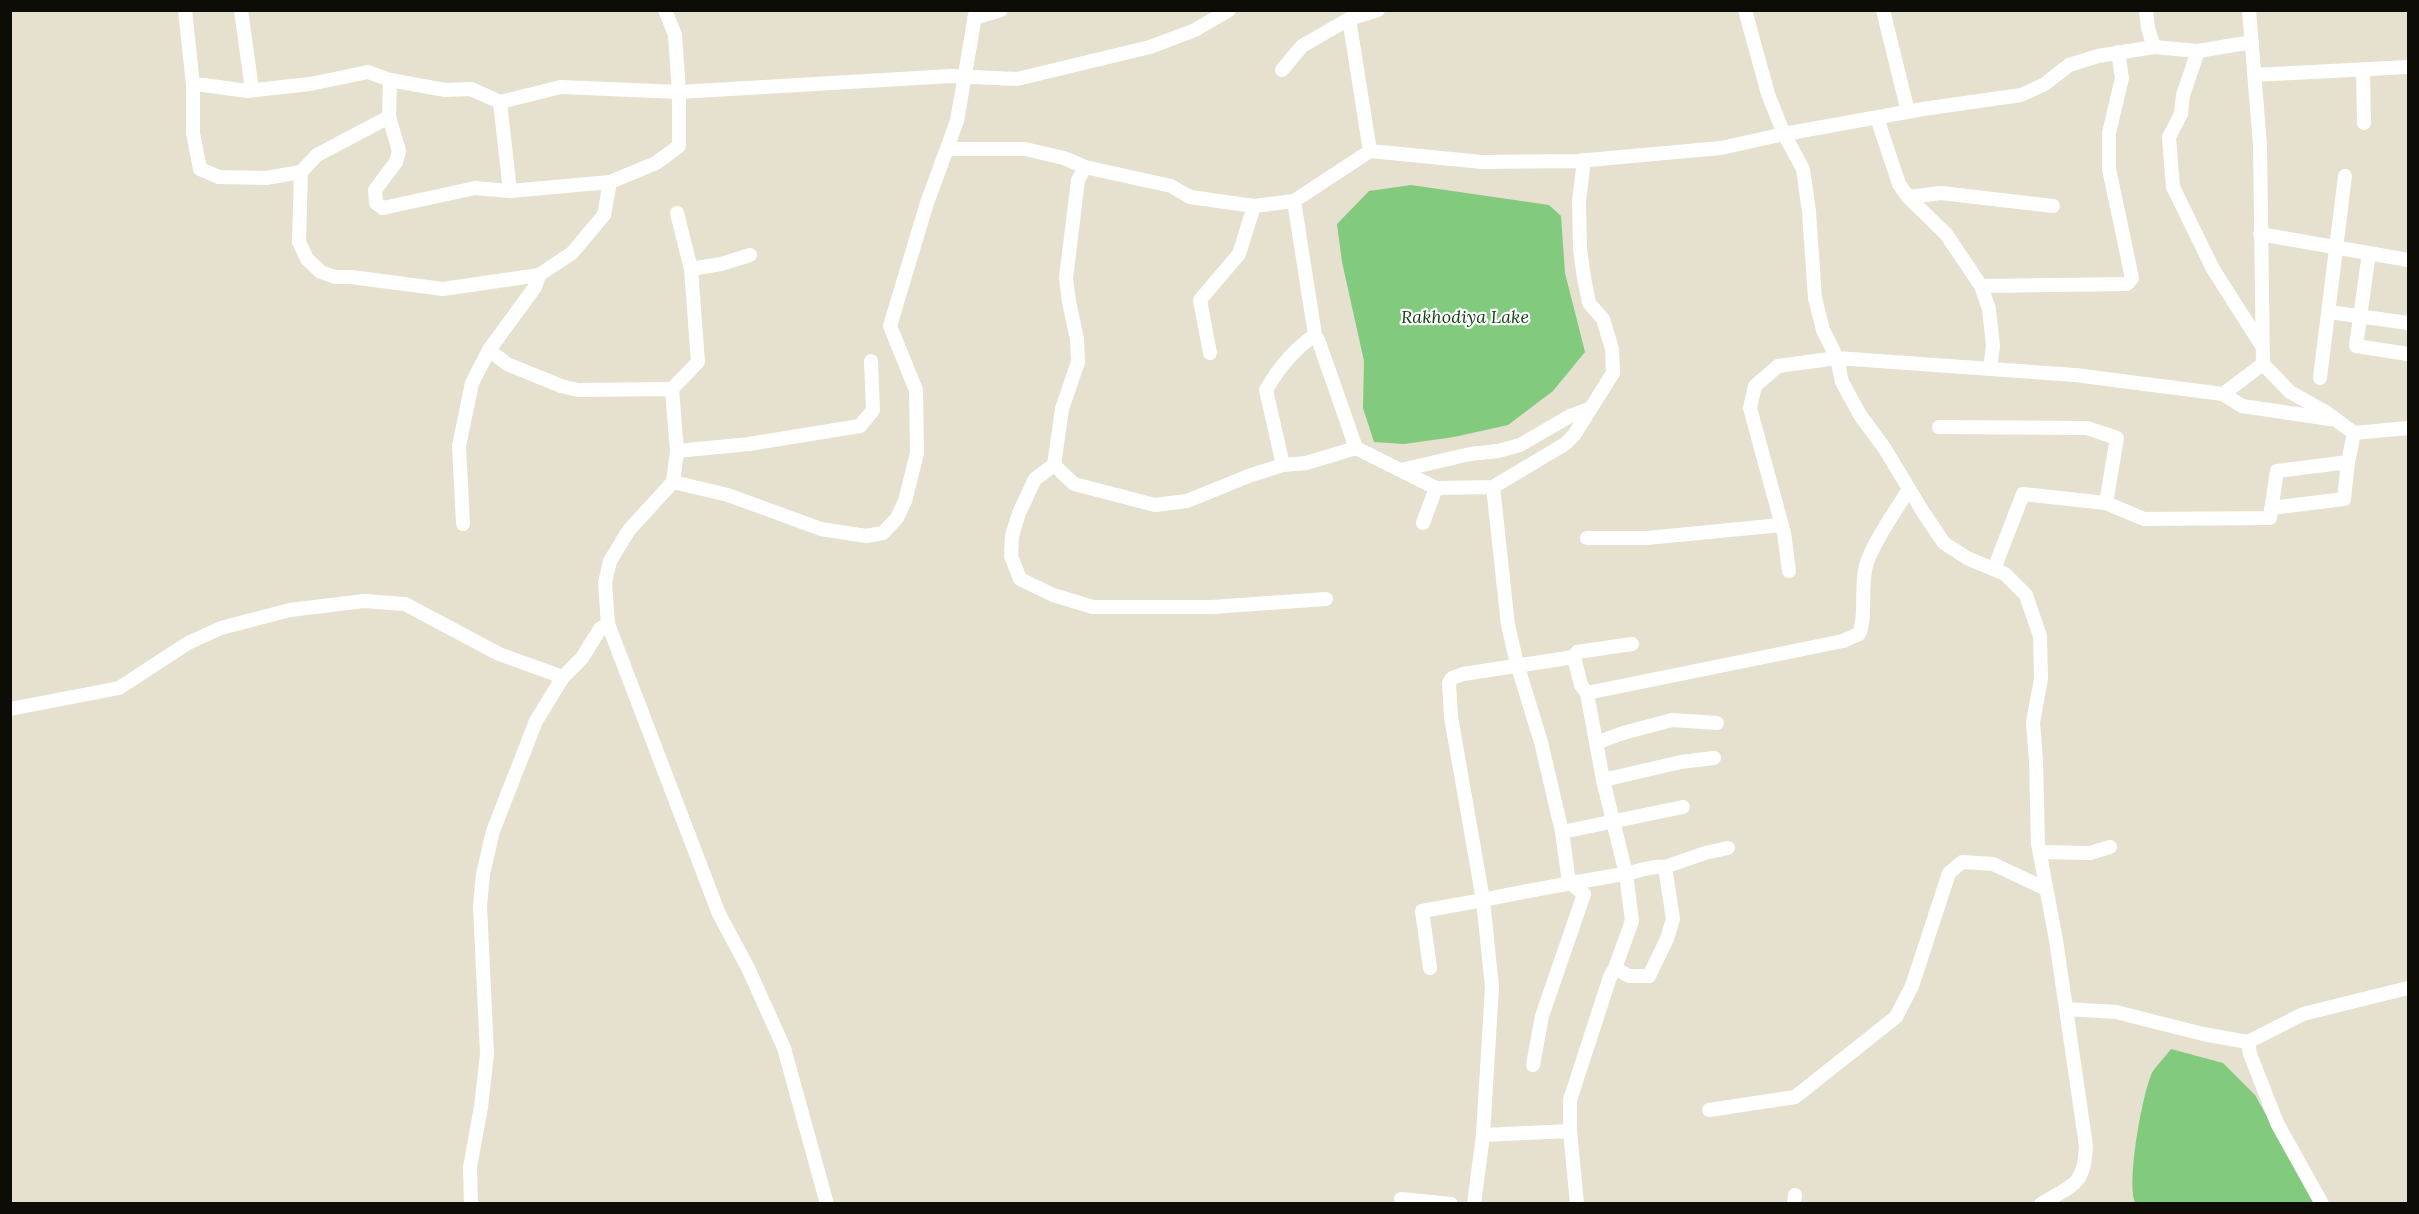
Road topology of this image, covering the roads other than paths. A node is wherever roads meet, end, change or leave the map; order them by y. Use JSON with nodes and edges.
{"nodes":[{"id":1,"x":185,"y":10,"type":"edge"},
{"id":2,"x":241,"y":10,"type":"edge"},
{"id":3,"x":665,"y":10,"type":"edge"},
{"id":4,"x":1001,"y":10,"type":"edge"},
{"id":5,"x":1229,"y":10,"type":"edge"},
{"id":6,"x":1378,"y":10,"type":"edge"},
{"id":7,"x":1745,"y":10,"type":"edge"},
{"id":8,"x":1882,"y":10,"type":"edge"},
{"id":9,"x":2146,"y":10,"type":"edge"},
{"id":10,"x":2249,"y":10,"type":"edge"},
{"id":11,"x":975,"y":14,"type":"edge"},
{"id":12,"x":1358,"y":15,"type":"edge"},
{"id":13,"x":2252,"y":42,"type":"junction"},
{"id":14,"x":2154,"y":47,"type":"junction"},
{"id":15,"x":2198,"y":51,"type":"junction"},
{"id":16,"x":2118,"y":52,"type":"junction"},
{"id":17,"x":2409,"y":67,"type":"edge"},
{"id":18,"x":1282,"y":70,"type":"dead end"},
{"id":19,"x":2363,"y":70,"type":"junction"},
{"id":20,"x":2254,"y":75,"type":"junction"},
{"id":21,"x":964,"y":77,"type":"junction"},
{"id":22,"x":390,"y":80,"type":"junction"},
{"id":23,"x":193,"y":85,"type":"junction"},
{"id":24,"x":252,"y":90,"type":"junction"},
{"id":25,"x":679,"y":92,"type":"junction"},
{"id":26,"x":500,"y":102,"type":"junction"},
{"id":27,"x":1908,"y":112,"type":"junction"},
{"id":28,"x":389,"y":117,"type":"junction"},
{"id":29,"x":1877,"y":118,"type":"junction"},
{"id":30,"x":2364,"y":123,"type":"dead end"},
{"id":31,"x":1784,"y":134,"type":"junction"},
{"id":32,"x":947,"y":148,"type":"junction"},
{"id":33,"x":1370,"y":151,"type":"junction"},
{"id":34,"x":1584,"y":160,"type":"junction"},
{"id":35,"x":1085,"y":167,"type":"junction"},
{"id":36,"x":301,"y":172,"type":"junction"},
{"id":37,"x":2345,"y":176,"type":"dead end"},
{"id":38,"x":610,"y":182,"type":"junction"},
{"id":39,"x":510,"y":191,"type":"junction"},
{"id":40,"x":1908,"y":197,"type":"junction"},
{"id":41,"x":1294,"y":201,"type":"junction"},
{"id":42,"x":1254,"y":206,"type":"junction"},
{"id":43,"x":2053,"y":206,"type":"dead end"},
{"id":44,"x":677,"y":213,"type":"dead end"},
{"id":45,"x":2260,"y":234,"type":"junction"},
{"id":46,"x":2337,"y":248,"type":"junction"},
{"id":47,"x":2369,"y":254,"type":"junction"},
{"id":48,"x":750,"y":255,"type":"dead end"},
{"id":49,"x":2409,"y":260,"type":"edge"},
{"id":50,"x":691,"y":269,"type":"junction"},
{"id":51,"x":538,"y":275,"type":"junction"},
{"id":52,"x":1981,"y":286,"type":"junction"},
{"id":53,"x":2329,"y":312,"type":"junction"},
{"id":54,"x":2361,"y":316,"type":"junction"},
{"id":55,"x":2409,"y":323,"type":"edge"},
{"id":56,"x":1315,"y":335,"type":"junction"},
{"id":57,"x":2262,"y":346,"type":"junction"},
{"id":58,"x":489,"y":350,"type":"junction"},
{"id":59,"x":1210,"y":353,"type":"dead end"},
{"id":60,"x":2409,"y":354,"type":"edge"},
{"id":61,"x":1837,"y":358,"type":"junction"},
{"id":62,"x":871,"y":361,"type":"dead end"},
{"id":63,"x":2263,"y":364,"type":"junction"},
{"id":64,"x":1990,"y":368,"type":"junction"},
{"id":65,"x":2320,"y":378,"type":"dead end"},
{"id":66,"x":672,"y":389,"type":"junction"},
{"id":67,"x":2223,"y":394,"type":"junction"},
{"id":68,"x":1591,"y":408,"type":"junction"},
{"id":69,"x":2337,"y":420,"type":"junction"},
{"id":70,"x":1939,"y":427,"type":"dead end"},
{"id":71,"x":2409,"y":428,"type":"edge"},
{"id":72,"x":2354,"y":433,"type":"junction"},
{"id":73,"x":1356,"y":448,"type":"junction"},
{"id":74,"x":678,"y":451,"type":"junction"},
{"id":75,"x":2348,"y":462,"type":"junction"},
{"id":76,"x":1054,"y":465,"type":"junction"},
{"id":77,"x":1283,"y":465,"type":"junction"},
{"id":78,"x":1401,"y":471,"type":"junction"},
{"id":79,"x":673,"y":482,"type":"junction"},
{"id":80,"x":1493,"y":487,"type":"junction"},
{"id":81,"x":1436,"y":488,"type":"junction"},
{"id":82,"x":1909,"y":489,"type":"junction"},
{"id":83,"x":2106,"y":503,"type":"junction"},
{"id":84,"x":2271,"y":508,"type":"junction"},
{"id":85,"x":1423,"y":522,"type":"dead end"},
{"id":86,"x":463,"y":524,"type":"dead end"},
{"id":87,"x":1781,"y":525,"type":"junction"},
{"id":88,"x":1587,"y":538,"type":"dead end"},
{"id":89,"x":1994,"y":569,"type":"junction"},
{"id":90,"x":1789,"y":571,"type":"dead end"},
{"id":91,"x":1326,"y":599,"type":"dead end"},
{"id":92,"x":608,"y":624,"type":"junction"},
{"id":93,"x":1632,"y":644,"type":"dead end"},
{"id":94,"x":1574,"y":657,"type":"junction"},
{"id":95,"x":1517,"y":664,"type":"junction"},
{"id":96,"x":564,"y":677,"type":"junction"},
{"id":97,"x":1587,"y":693,"type":"junction"},
{"id":98,"x":10,"y":709,"type":"edge"},
{"id":99,"x":1717,"y":723,"type":"dead end"},
{"id":100,"x":1596,"y":743,"type":"junction"},
{"id":101,"x":1714,"y":758,"type":"dead end"},
{"id":102,"x":1603,"y":780,"type":"junction"},
{"id":103,"x":1683,"y":807,"type":"dead end"},
{"id":104,"x":1614,"y":820,"type":"junction"},
{"id":105,"x":1562,"y":832,"type":"junction"},
{"id":106,"x":2109,"y":847,"type":"dead end"},
{"id":107,"x":1728,"y":848,"type":"dead end"},
{"id":108,"x":2040,"y":852,"type":"junction"},
{"id":109,"x":1665,"y":867,"type":"junction"},
{"id":110,"x":1626,"y":874,"type":"junction"},
{"id":111,"x":1569,"y":882,"type":"junction"},
{"id":112,"x":2046,"y":889,"type":"junction"},
{"id":113,"x":1483,"y":900,"type":"junction"},
{"id":114,"x":1430,"y":968,"type":"dead end"},
{"id":115,"x":1615,"y":968,"type":"junction"},
{"id":116,"x":2409,"y":988,"type":"edge"},
{"id":117,"x":2066,"y":1009,"type":"junction"},
{"id":118,"x":2248,"y":1042,"type":"junction"},
{"id":119,"x":1533,"y":1065,"type":"dead end"},
{"id":120,"x":1708,"y":1110,"type":"dead end"},
{"id":121,"x":1570,"y":1131,"type":"junction"},
{"id":122,"x":1483,"y":1135,"type":"junction"},
{"id":123,"x":1401,"y":1199,"type":"dead end"},
{"id":124,"x":471,"y":1203,"type":"edge"},
{"id":125,"x":827,"y":1203,"type":"edge"},
{"id":126,"x":1451,"y":1203,"type":"edge"},
{"id":127,"x":1474,"y":1203,"type":"edge"},
{"id":128,"x":1577,"y":1203,"type":"edge"},
{"id":129,"x":2041,"y":1203,"type":"edge"},
{"id":130,"x":2322,"y":1203,"type":"edge"}],
"edges":[{"from":1,"to":23,"type":"street"},
{"from":2,"to":24,"type":"street"},
{"from":3,"to":25,"type":"street"},
{"from":4,"to":11,"type":"street"},
{"from":5,"to":21,"type":"street"},
{"from":6,"to":12,"type":"street"},
{"from":7,"to":31,"type":"street"},
{"from":8,"to":27,"type":"street"},
{"from":9,"to":14,"type":"street"},
{"from":10,"to":13,"type":"street"},
{"from":11,"to":21,"type":"street"},
{"from":12,"to":18,"type":"street"},
{"from":12,"to":33,"type":"street"},
{"from":13,"to":15,"type":"street"},
{"from":13,"to":20,"type":"street"},
{"from":14,"to":15,"type":"street"},
{"from":14,"to":16,"type":"street"},
{"from":15,"to":57,"type":"street"},
{"from":16,"to":27,"type":"street"},
{"from":16,"to":52,"type":"street"},
{"from":17,"to":19,"type":"street"},
{"from":19,"to":20,"type":"street"},
{"from":19,"to":30,"type":"street"},
{"from":20,"to":45,"type":"street"},
{"from":21,"to":25,"type":"street"},
{"from":21,"to":32,"type":"street"},
{"from":22,"to":24,"type":"street"},
{"from":22,"to":26,"type":"street"},
{"from":22,"to":28,"type":"street"},
{"from":23,"to":24,"type":"street"},
{"from":23,"to":36,"type":"street"},
{"from":25,"to":26,"type":"street"},
{"from":25,"to":38,"type":"street"},
{"from":26,"to":39,"type":"street"},
{"from":27,"to":29,"type":"street"},
{"from":28,"to":36,"type":"street"},
{"from":28,"to":39,"type":"street"},
{"from":29,"to":31,"type":"street"},
{"from":29,"to":40,"type":"street"},
{"from":31,"to":34,"type":"street"},
{"from":31,"to":61,"type":"street"},
{"from":32,"to":35,"type":"street"},
{"from":32,"to":79,"type":"street"},
{"from":33,"to":34,"type":"street"},
{"from":33,"to":41,"type":"street"},
{"from":34,"to":68,"type":"street"},
{"from":35,"to":42,"type":"street"},
{"from":35,"to":76,"type":"street"},
{"from":36,"to":51,"type":"street"},
{"from":37,"to":46,"type":"street"},
{"from":38,"to":39,"type":"street"},
{"from":38,"to":51,"type":"street"},
{"from":40,"to":43,"type":"street"},
{"from":40,"to":52,"type":"street"},
{"from":41,"to":42,"type":"street"},
{"from":41,"to":56,"type":"street"},
{"from":42,"to":59,"type":"street"},
{"from":44,"to":50,"type":"street"},
{"from":45,"to":46,"type":"street"},
{"from":45,"to":57,"type":"street"},
{"from":46,"to":47,"type":"street"},
{"from":46,"to":53,"type":"street"},
{"from":47,"to":49,"type":"street"},
{"from":47,"to":54,"type":"street"},
{"from":48,"to":50,"type":"street"},
{"from":50,"to":66,"type":"street"},
{"from":51,"to":58,"type":"street"},
{"from":52,"to":64,"type":"street"},
{"from":53,"to":54,"type":"street"},
{"from":53,"to":65,"type":"street"},
{"from":54,"to":55,"type":"street"},
{"from":54,"to":60,"type":"street"},
{"from":56,"to":73,"type":"street"},
{"from":56,"to":77,"type":"street"},
{"from":57,"to":63,"type":"street"},
{"from":58,"to":66,"type":"street"},
{"from":58,"to":86,"type":"street"},
{"from":61,"to":64,"type":"street"},
{"from":61,"to":82,"type":"street"},
{"from":61,"to":87,"type":"street"},
{"from":62,"to":74,"type":"street"},
{"from":63,"to":67,"type":"street"},
{"from":63,"to":69,"type":"street"},
{"from":64,"to":67,"type":"street"},
{"from":66,"to":74,"type":"street"},
{"from":67,"to":69,"type":"street"},
{"from":68,"to":78,"type":"street"},
{"from":68,"to":80,"type":"street"},
{"from":69,"to":72,"type":"street"},
{"from":70,"to":83,"type":"street"},
{"from":71,"to":72,"type":"street"},
{"from":72,"to":75,"type":"street"},
{"from":73,"to":77,"type":"street"},
{"from":73,"to":78,"type":"street"},
{"from":74,"to":79,"type":"street"},
{"from":75,"to":84,"type":"street"},
{"from":75,"to":84,"type":"street"},
{"from":76,"to":77,"type":"street"},
{"from":76,"to":91,"type":"street"},
{"from":78,"to":81,"type":"street"},
{"from":79,"to":92,"type":"street"},
{"from":80,"to":81,"type":"street"},
{"from":80,"to":95,"type":"street"},
{"from":81,"to":85,"type":"street"},
{"from":82,"to":89,"type":"street"},
{"from":82,"to":97,"type":"street"},
{"from":83,"to":84,"type":"street"},
{"from":83,"to":89,"type":"street"},
{"from":87,"to":88,"type":"street"},
{"from":87,"to":90,"type":"street"},
{"from":89,"to":108,"type":"street"},
{"from":92,"to":96,"type":"street"},
{"from":92,"to":125,"type":"street"},
{"from":93,"to":94,"type":"street"},
{"from":94,"to":95,"type":"street"},
{"from":94,"to":97,"type":"street"},
{"from":95,"to":105,"type":"street"},
{"from":95,"to":113,"type":"street"},
{"from":96,"to":98,"type":"street"},
{"from":96,"to":124,"type":"street"},
{"from":97,"to":100,"type":"street"},
{"from":99,"to":100,"type":"street"},
{"from":100,"to":102,"type":"street"},
{"from":101,"to":102,"type":"street"},
{"from":102,"to":104,"type":"street"},
{"from":103,"to":104,"type":"street"},
{"from":104,"to":105,"type":"street"},
{"from":104,"to":110,"type":"street"},
{"from":105,"to":111,"type":"street"},
{"from":106,"to":108,"type":"street"},
{"from":107,"to":109,"type":"street"},
{"from":108,"to":112,"type":"street"},
{"from":109,"to":110,"type":"street"},
{"from":109,"to":115,"type":"street"},
{"from":110,"to":111,"type":"street"},
{"from":110,"to":115,"type":"street"},
{"from":111,"to":113,"type":"street"},
{"from":111,"to":119,"type":"street"},
{"from":112,"to":117,"type":"street"},
{"from":112,"to":120,"type":"street"},
{"from":113,"to":114,"type":"street"},
{"from":113,"to":122,"type":"street"},
{"from":115,"to":121,"type":"street"},
{"from":116,"to":118,"type":"street"},
{"from":117,"to":118,"type":"street"},
{"from":117,"to":129,"type":"street"},
{"from":118,"to":130,"type":"street"},
{"from":121,"to":122,"type":"street"},
{"from":121,"to":128,"type":"street"},
{"from":122,"to":127,"type":"street"},
{"from":123,"to":126,"type":"street"}]}
